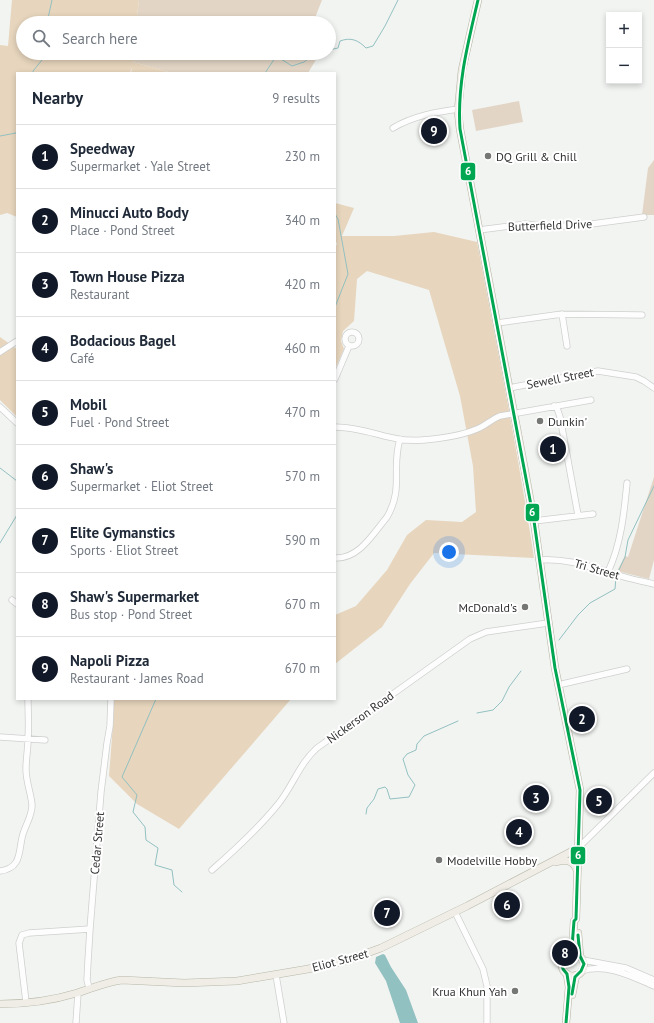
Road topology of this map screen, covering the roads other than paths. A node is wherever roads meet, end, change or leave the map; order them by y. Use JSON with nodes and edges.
{"nodes":[{"id":1,"x":478,"y":0,"type":"edge"},
{"id":2,"x":458,"y":109,"type":"junction"},
{"id":3,"x":393,"y":128,"type":"dead end"},
{"id":4,"x":644,"y":217,"type":"dead end"},
{"id":5,"x":479,"y":230,"type":"junction"},
{"id":6,"x":562,"y":314,"type":"junction"},
{"id":7,"x":642,"y":315,"type":"dead end"},
{"id":8,"x":497,"y":323,"type":"junction"},
{"id":9,"x":16,"y":342,"type":"edge"},
{"id":10,"x":350,"y":346,"type":"dead end"},
{"id":11,"x":567,"y":346,"type":"dead end"},
{"id":12,"x":0,"y":352,"type":"edge"},
{"id":13,"x":336,"y":377,"type":"edge"},
{"id":14,"x":509,"y":388,"type":"junction"},
{"id":15,"x":654,"y":388,"type":"edge"},
{"id":16,"x":591,"y":400,"type":"dead end"},
{"id":17,"x":554,"y":406,"type":"junction"},
{"id":18,"x":0,"y":407,"type":"edge"},
{"id":19,"x":514,"y":413,"type":"junction"},
{"id":20,"x":16,"y":423,"type":"edge"},
{"id":21,"x":336,"y":427,"type":"edge"},
{"id":22,"x":400,"y":439,"type":"junction"},
{"id":23,"x":627,"y":483,"type":"dead end"},
{"id":24,"x":593,"y":514,"type":"dead end"},
{"id":25,"x":578,"y":515,"type":"junction"},
{"id":26,"x":534,"y":521,"type":"junction"},
{"id":27,"x":336,"y":558,"type":"edge"},
{"id":28,"x":539,"y":560,"type":"junction"},
{"id":29,"x":608,"y":572,"type":"junction"},
{"id":30,"x":654,"y":584,"type":"edge"},
{"id":31,"x":548,"y":622,"type":"junction"},
{"id":32,"x":627,"y":669,"type":"dead end"},
{"id":33,"x":558,"y":685,"type":"junction"},
{"id":34,"x":28,"y":700,"type":"edge"},
{"id":35,"x":110,"y":700,"type":"edge"},
{"id":36,"x":0,"y":737,"type":"edge"},
{"id":37,"x":28,"y":739,"type":"junction"},
{"id":38,"x":45,"y":740,"type":"dead end"},
{"id":39,"x":654,"y":773,"type":"edge"},
{"id":40,"x":578,"y":848,"type":"junction"},
{"id":41,"x":550,"y":863,"type":"junction"},
{"id":42,"x":212,"y":870,"type":"dead end"},
{"id":43,"x":0,"y":871,"type":"edge"},
{"id":44,"x":578,"y":872,"type":"junction"},
{"id":45,"x":455,"y":912,"type":"junction"},
{"id":46,"x":576,"y":919,"type":"junction"},
{"id":47,"x":90,"y":929,"type":"junction"},
{"id":48,"x":568,"y":955,"type":"junction"},
{"id":49,"x":581,"y":959,"type":"junction"},
{"id":50,"x":600,"y":965,"type":"junction"},
{"id":51,"x":579,"y":973,"type":"junction"},
{"id":52,"x":276,"y":974,"type":"junction"},
{"id":53,"x":567,"y":974,"type":"junction"},
{"id":54,"x":654,"y":980,"type":"edge"},
{"id":55,"x":654,"y":986,"type":"edge"},
{"id":56,"x":89,"y":988,"type":"junction"},
{"id":57,"x":78,"y":993,"type":"junction"},
{"id":58,"x":26,"y":1002,"type":"junction"},
{"id":59,"x":0,"y":1004,"type":"edge"},
{"id":60,"x":567,"y":1013,"type":"junction"},
{"id":61,"x":76,"y":1023,"type":"edge"},
{"id":62,"x":284,"y":1023,"type":"edge"},
{"id":63,"x":487,"y":1023,"type":"edge"},
{"id":64,"x":566,"y":1023,"type":"edge"}],
"edges":[{"from":1,"to":2,"type":"main road"},
{"from":2,"to":3,"type":"street"},
{"from":2,"to":5,"type":"main road"},
{"from":4,"to":5,"type":"street","name":"Butterfield Drive"},
{"from":5,"to":8,"type":"main road"},
{"from":6,"to":7,"type":"street"},
{"from":6,"to":8,"type":"street"},
{"from":6,"to":11,"type":"street"},
{"from":8,"to":14,"type":"main road"},
{"from":9,"to":12,"type":"street"},
{"from":10,"to":13,"type":"street"},
{"from":14,"to":15,"type":"street","name":"Sewell Street"},
{"from":14,"to":19,"type":"main road"},
{"from":16,"to":17,"type":"street"},
{"from":17,"to":19,"type":"street"},
{"from":17,"to":25,"type":"street"},
{"from":18,"to":20,"type":"street"},
{"from":19,"to":22,"type":"street"},
{"from":19,"to":26,"type":"main road"},
{"from":21,"to":22,"type":"street"},
{"from":22,"to":27,"type":"street"},
{"from":23,"to":29,"type":"street"},
{"from":24,"to":25,"type":"street"},
{"from":25,"to":26,"type":"street"},
{"from":26,"to":28,"type":"main road"},
{"from":28,"to":29,"type":"street","name":"Tri Street"},
{"from":28,"to":31,"type":"main road"},
{"from":29,"to":30,"type":"street","name":"Tri Street"},
{"from":31,"to":33,"type":"main road"},
{"from":31,"to":42,"type":"street","name":"Nickerson Road"},
{"from":32,"to":33,"type":"street"},
{"from":33,"to":40,"type":"main road"},
{"from":34,"to":37,"type":"street"},
{"from":35,"to":47,"type":"street","name":"Cedar Street"},
{"from":36,"to":37,"type":"street"},
{"from":37,"to":38,"type":"street"},
{"from":37,"to":43,"type":"street"},
{"from":39,"to":40,"type":"street","name":"Eliot Street"},
{"from":40,"to":41,"type":"main road","name":"Eliot Street"},
{"from":40,"to":44,"type":"main road"},
{"from":41,"to":44,"type":"main road"},
{"from":41,"to":45,"type":"main road","name":"Eliot Street"},
{"from":44,"to":46,"type":"main road"},
{"from":45,"to":52,"type":"main road","name":"Eliot Street"},
{"from":45,"to":63,"type":"street"},
{"from":46,"to":48,"type":"main road"},
{"from":46,"to":49,"type":"main road"},
{"from":47,"to":56,"type":"street","name":"Cedar Street"},
{"from":47,"to":58,"type":"street"},
{"from":48,"to":49,"type":"main road"},
{"from":48,"to":53,"type":"main road"},
{"from":49,"to":50,"type":"street"},
{"from":49,"to":51,"type":"main road"},
{"from":50,"to":51,"type":"street"},
{"from":50,"to":54,"type":"street"},
{"from":50,"to":55,"type":"street"},
{"from":51,"to":53,"type":"main road"},
{"from":51,"to":60,"type":"main road"},
{"from":52,"to":56,"type":"main road","name":"Eliot Street"},
{"from":52,"to":62,"type":"street"},
{"from":53,"to":60,"type":"main road"},
{"from":56,"to":57,"type":"main road","name":"Eliot Street"},
{"from":57,"to":58,"type":"main road","name":"Eliot Street"},
{"from":57,"to":61,"type":"street"},
{"from":58,"to":59,"type":"main road","name":"Eliot Street"},
{"from":60,"to":64,"type":"main road"}]}
